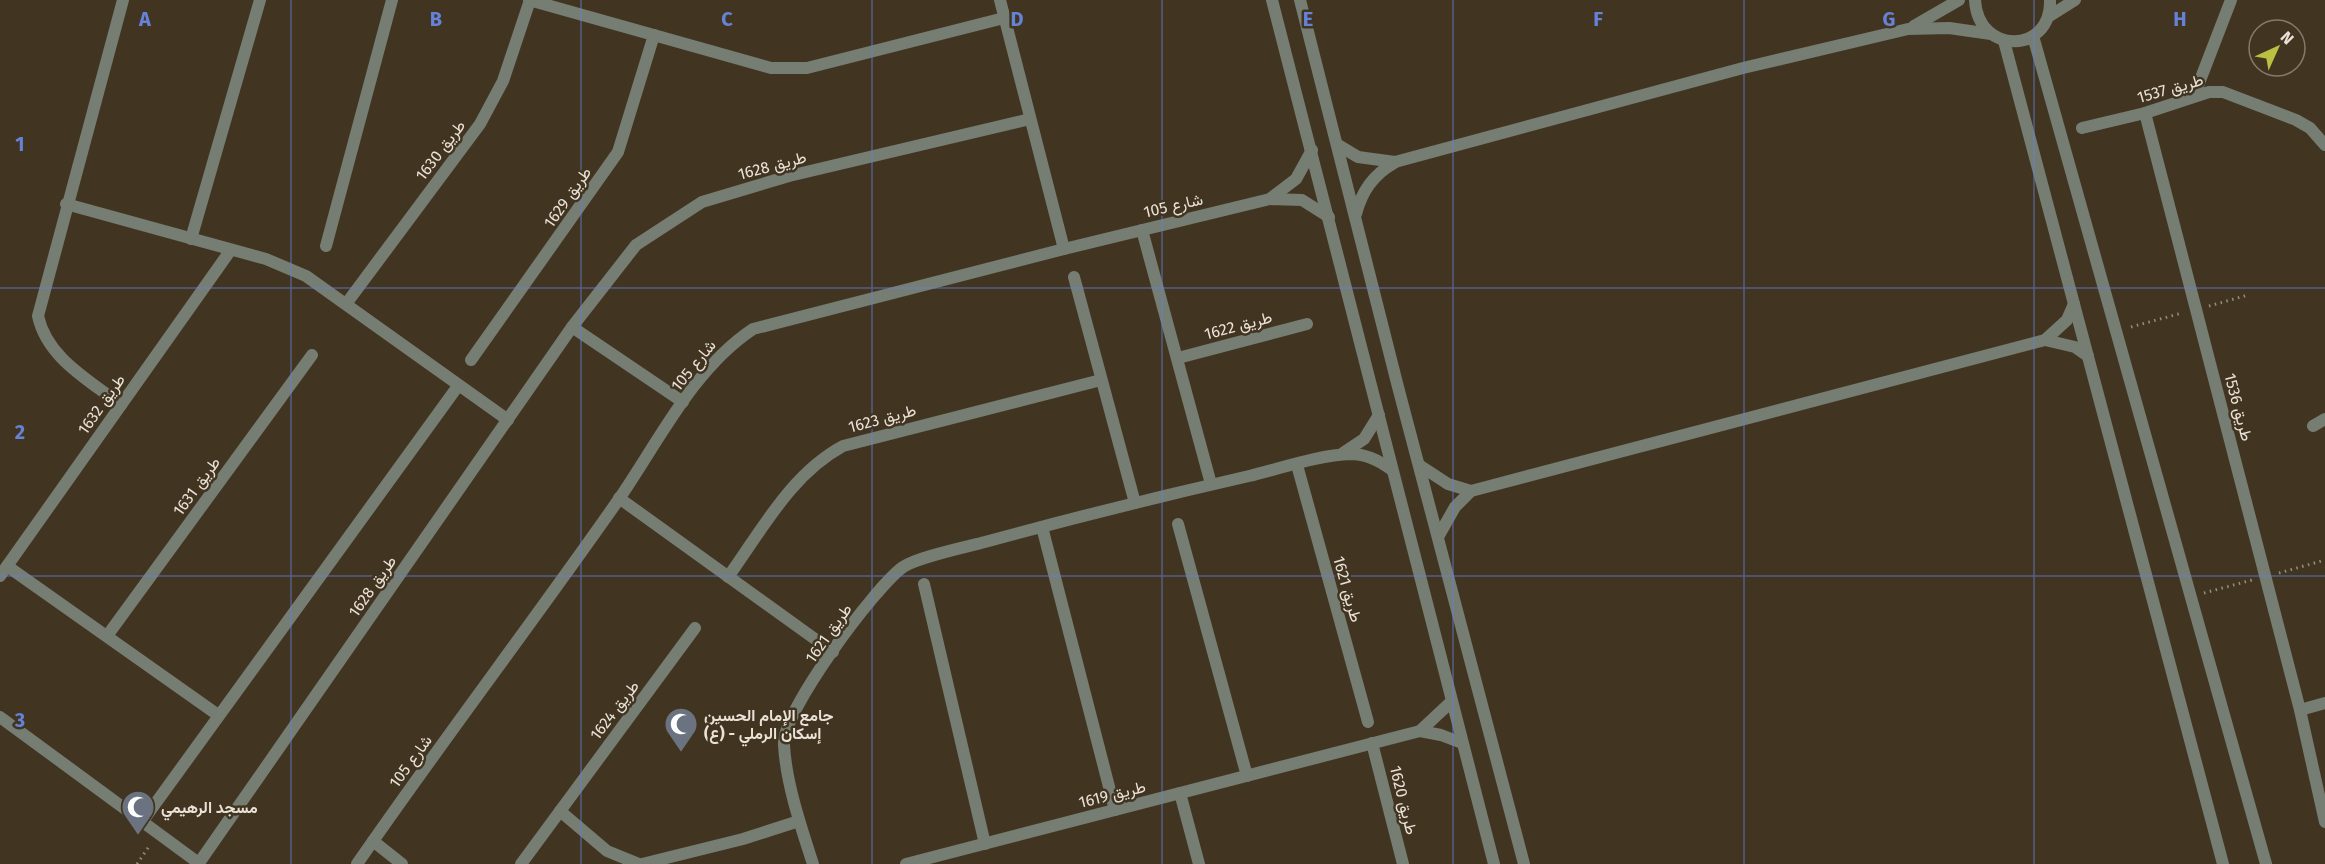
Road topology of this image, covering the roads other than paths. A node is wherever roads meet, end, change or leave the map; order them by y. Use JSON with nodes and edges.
{"nodes":[{"id":1,"x":123,"y":0,"type":"edge"},
{"id":2,"x":260,"y":0,"type":"edge"},
{"id":3,"x":392,"y":0,"type":"edge"},
{"id":4,"x":529,"y":0,"type":"edge"},
{"id":5,"x":1000,"y":0,"type":"edge"},
{"id":6,"x":1272,"y":0,"type":"edge"},
{"id":7,"x":1300,"y":0,"type":"edge"},
{"id":8,"x":1959,"y":0,"type":"edge"},
{"id":9,"x":1975,"y":0,"type":"edge"},
{"id":10,"x":2050,"y":0,"type":"edge"},
{"id":11,"x":2075,"y":0,"type":"edge"},
{"id":12,"x":2231,"y":0,"type":"edge"},
{"id":13,"x":2048,"y":17,"type":"junction"},
{"id":14,"x":1004,"y":18,"type":"junction"},
{"id":15,"x":1908,"y":29,"type":"junction"},
{"id":16,"x":1991,"y":34,"type":"junction"},
{"id":17,"x":654,"y":35,"type":"junction"},
{"id":18,"x":2032,"y":36,"type":"junction"},
{"id":19,"x":2004,"y":40,"type":"junction"},
{"id":20,"x":2194,"y":96,"type":"junction"},
{"id":21,"x":2145,"y":113,"type":"junction"},
{"id":22,"x":1030,"y":119,"type":"junction"},
{"id":23,"x":2082,"y":128,"type":"dead end"},
{"id":24,"x":1338,"y":145,"type":"junction"},
{"id":25,"x":2325,"y":145,"type":"edge"},
{"id":26,"x":1312,"y":150,"type":"junction"},
{"id":27,"x":1395,"y":162,"type":"junction"},
{"id":28,"x":1270,"y":199,"type":"junction"},
{"id":29,"x":66,"y":204,"type":"junction"},
{"id":30,"x":1356,"y":216,"type":"junction"},
{"id":31,"x":1329,"y":217,"type":"junction"},
{"id":32,"x":1142,"y":230,"type":"junction"},
{"id":33,"x":190,"y":238,"type":"junction"},
{"id":34,"x":326,"y":246,"type":"dead end"},
{"id":35,"x":1064,"y":249,"type":"junction"},
{"id":36,"x":230,"y":251,"type":"junction"},
{"id":37,"x":1074,"y":277,"type":"dead end"},
{"id":38,"x":346,"y":303,"type":"junction"},
{"id":39,"x":2074,"y":304,"type":"junction"},
{"id":40,"x":1307,"y":324,"type":"dead end"},
{"id":41,"x":572,"y":327,"type":"junction"},
{"id":42,"x":2045,"y":340,"type":"junction"},
{"id":43,"x":312,"y":355,"type":"dead end"},
{"id":44,"x":2088,"y":356,"type":"junction"},
{"id":45,"x":1178,"y":358,"type":"junction"},
{"id":46,"x":471,"y":360,"type":"dead end"},
{"id":47,"x":1101,"y":380,"type":"junction"},
{"id":48,"x":458,"y":386,"type":"junction"},
{"id":49,"x":683,"y":402,"type":"junction"},
{"id":50,"x":121,"y":405,"type":"junction"},
{"id":51,"x":1379,"y":415,"type":"junction"},
{"id":52,"x":2325,"y":419,"type":"edge"},
{"id":53,"x":508,"y":420,"type":"junction"},
{"id":54,"x":2313,"y":426,"type":"dead end"},
{"id":55,"x":1340,"y":455,"type":"junction"},
{"id":56,"x":1297,"y":465,"type":"junction"},
{"id":57,"x":1419,"y":465,"type":"junction"},
{"id":58,"x":1392,"y":470,"type":"junction"},
{"id":59,"x":1211,"y":484,"type":"junction"},
{"id":60,"x":1471,"y":491,"type":"junction"},
{"id":61,"x":619,"y":498,"type":"junction"},
{"id":62,"x":1135,"y":503,"type":"junction"},
{"id":63,"x":1178,"y":524,"type":"dead end"},
{"id":64,"x":1042,"y":527,"type":"junction"},
{"id":65,"x":1438,"y":537,"type":"junction"},
{"id":66,"x":4,"y":571,"type":"edge"},
{"id":67,"x":728,"y":578,"type":"junction"},
{"id":68,"x":924,"y":584,"type":"dead end"},
{"id":69,"x":695,"y":628,"type":"dead end"},
{"id":70,"x":107,"y":636,"type":"junction"},
{"id":71,"x":833,"y":652,"type":"junction"},
{"id":72,"x":1451,"y":702,"type":"junction"},
{"id":73,"x":2325,"y":703,"type":"edge"},
{"id":74,"x":2300,"y":710,"type":"junction"},
{"id":75,"x":218,"y":715,"type":"junction"},
{"id":76,"x":0,"y":717,"type":"edge"},
{"id":77,"x":1368,"y":722,"type":"dead end"},
{"id":78,"x":1420,"y":731,"type":"junction"},
{"id":79,"x":1372,"y":743,"type":"junction"},
{"id":80,"x":1462,"y":743,"type":"junction"},
{"id":81,"x":1247,"y":776,"type":"junction"},
{"id":82,"x":1180,"y":793,"type":"junction"},
{"id":83,"x":1115,"y":810,"type":"junction"},
{"id":84,"x":560,"y":811,"type":"junction"},
{"id":85,"x":799,"y":821,"type":"junction"},
{"id":86,"x":142,"y":822,"type":"junction"},
{"id":87,"x":2325,"y":822,"type":"edge"},
{"id":88,"x":373,"y":841,"type":"junction"},
{"id":89,"x":986,"y":844,"type":"junction"},
{"id":90,"x":199,"y":864,"type":"edge"},
{"id":91,"x":357,"y":864,"type":"edge"},
{"id":92,"x":402,"y":864,"type":"edge"},
{"id":93,"x":521,"y":864,"type":"edge"},
{"id":94,"x":640,"y":864,"type":"edge"},
{"id":95,"x":813,"y":864,"type":"edge"},
{"id":96,"x":906,"y":864,"type":"edge"},
{"id":97,"x":1199,"y":864,"type":"edge"},
{"id":98,"x":1403,"y":864,"type":"edge"},
{"id":99,"x":1494,"y":864,"type":"edge"},
{"id":100,"x":1524,"y":864,"type":"edge"},
{"id":101,"x":2223,"y":864,"type":"edge"},
{"id":102,"x":2265,"y":864,"type":"edge"}],
"edges":[{"from":1,"to":29,"type":"street"},
{"from":2,"to":33,"type":"street"},
{"from":3,"to":34,"type":"street"},
{"from":4,"to":17,"type":"street"},
{"from":4,"to":38,"type":"street","name":"طريق 1630"},
{"from":5,"to":14,"type":"street"},
{"from":6,"to":26,"type":"street"},
{"from":7,"to":24,"type":"street"},
{"from":8,"to":15,"type":"street"},
{"from":9,"to":16,"type":"street"},
{"from":10,"to":13,"type":"street"},
{"from":11,"to":13,"type":"street"},
{"from":12,"to":20,"type":"street"},
{"from":13,"to":18,"type":"street"},
{"from":14,"to":17,"type":"street"},
{"from":14,"to":22,"type":"street"},
{"from":15,"to":16,"type":"street"},
{"from":15,"to":27,"type":"street"},
{"from":16,"to":19,"type":"street"},
{"from":17,"to":46,"type":"street","name":"طريق 1629"},
{"from":18,"to":19,"type":"street"},
{"from":18,"to":102,"type":"street"},
{"from":19,"to":39,"type":"street"},
{"from":20,"to":21,"type":"street","name":"طريق 1537"},
{"from":20,"to":25,"type":"street","name":"طريق 1537"},
{"from":21,"to":23,"type":"street","name":"طريق 1537"},
{"from":21,"to":74,"type":"street","name":"طريق 1536"},
{"from":22,"to":35,"type":"street"},
{"from":22,"to":41,"type":"street","name":"طريق 1628"},
{"from":24,"to":27,"type":"street"},
{"from":24,"to":30,"type":"street"},
{"from":26,"to":28,"type":"street","name":"شارع 105"},
{"from":26,"to":31,"type":"street"},
{"from":27,"to":30,"type":"street"},
{"from":28,"to":31,"type":"street","name":"شارع 105"},
{"from":28,"to":32,"type":"street","name":"شارع 105"},
{"from":29,"to":33,"type":"street"},
{"from":29,"to":50,"type":"street"},
{"from":30,"to":57,"type":"street"},
{"from":31,"to":51,"type":"street"},
{"from":32,"to":35,"type":"street","name":"شارع 105"},
{"from":32,"to":45,"type":"street"},
{"from":33,"to":36,"type":"street"},
{"from":35,"to":49,"type":"street","name":"شارع 105"},
{"from":36,"to":38,"type":"street"},
{"from":36,"to":50,"type":"street","name":"طريق 1632"},
{"from":37,"to":47,"type":"street"},
{"from":38,"to":48,"type":"street"},
{"from":39,"to":42,"type":"street"},
{"from":39,"to":44,"type":"street"},
{"from":40,"to":45,"type":"street","name":"طريق 1622"},
{"from":41,"to":49,"type":"street"},
{"from":41,"to":53,"type":"street","name":"طريق 1628"},
{"from":42,"to":44,"type":"street"},
{"from":42,"to":60,"type":"street"},
{"from":43,"to":70,"type":"street","name":"طريق 1631"},
{"from":44,"to":101,"type":"street"},
{"from":45,"to":59,"type":"street"},
{"from":47,"to":62,"type":"street"},
{"from":47,"to":67,"type":"street","name":"طريق 1623"},
{"from":48,"to":53,"type":"street"},
{"from":48,"to":75,"type":"street"},
{"from":49,"to":61,"type":"street","name":"شارع 105"},
{"from":50,"to":66,"type":"street","name":"طريق 1632"},
{"from":51,"to":55,"type":"street","name":"طريق 1621"},
{"from":51,"to":58,"type":"street"},
{"from":52,"to":54,"type":"street"},
{"from":53,"to":90,"type":"street","name":"طريق 1628"},
{"from":55,"to":56,"type":"street","name":"طريق 1621"},
{"from":55,"to":58,"type":"street","name":"طريق 1621"},
{"from":56,"to":59,"type":"street","name":"طريق 1621"},
{"from":56,"to":77,"type":"street","name":"طريق 1621"},
{"from":57,"to":60,"type":"street"},
{"from":57,"to":65,"type":"street"},
{"from":58,"to":72,"type":"street"},
{"from":59,"to":62,"type":"street","name":"طريق 1621"},
{"from":60,"to":65,"type":"street"},
{"from":61,"to":67,"type":"street"},
{"from":61,"to":88,"type":"street","name":"شارع 105"},
{"from":62,"to":64,"type":"street","name":"طريق 1621"},
{"from":63,"to":81,"type":"street"},
{"from":64,"to":71,"type":"street","name":"طريق 1621"},
{"from":64,"to":83,"type":"street"},
{"from":65,"to":100,"type":"street"},
{"from":66,"to":70,"type":"street"},
{"from":67,"to":71,"type":"street"},
{"from":68,"to":89,"type":"street"},
{"from":69,"to":84,"type":"street","name":"طريق 1624"},
{"from":70,"to":75,"type":"street"},
{"from":71,"to":85,"type":"street","name":"طريق 1621"},
{"from":72,"to":78,"type":"street","name":"طريق 1619"},
{"from":72,"to":80,"type":"street"},
{"from":73,"to":74,"type":"street"},
{"from":74,"to":87,"type":"street","name":"طريق 1536"},
{"from":75,"to":86,"type":"street"},
{"from":76,"to":86,"type":"street"},
{"from":78,"to":79,"type":"street","name":"طريق 1619"},
{"from":78,"to":80,"type":"street","name":"طريق 1619"},
{"from":79,"to":81,"type":"street","name":"طريق 1619"},
{"from":79,"to":98,"type":"street","name":"طريق 1620"},
{"from":80,"to":99,"type":"street"},
{"from":81,"to":82,"type":"street","name":"طريق 1619"},
{"from":82,"to":83,"type":"street","name":"طريق 1619"},
{"from":82,"to":97,"type":"street"},
{"from":83,"to":89,"type":"street","name":"طريق 1619"},
{"from":84,"to":93,"type":"street","name":"طريق 1624"},
{"from":84,"to":94,"type":"street"},
{"from":85,"to":94,"type":"street"},
{"from":85,"to":95,"type":"street","name":"طريق 1621"},
{"from":86,"to":90,"type":"street"},
{"from":88,"to":91,"type":"street","name":"شارع 105"},
{"from":88,"to":92,"type":"street"},
{"from":89,"to":96,"type":"street","name":"طريق 1619"}]}
